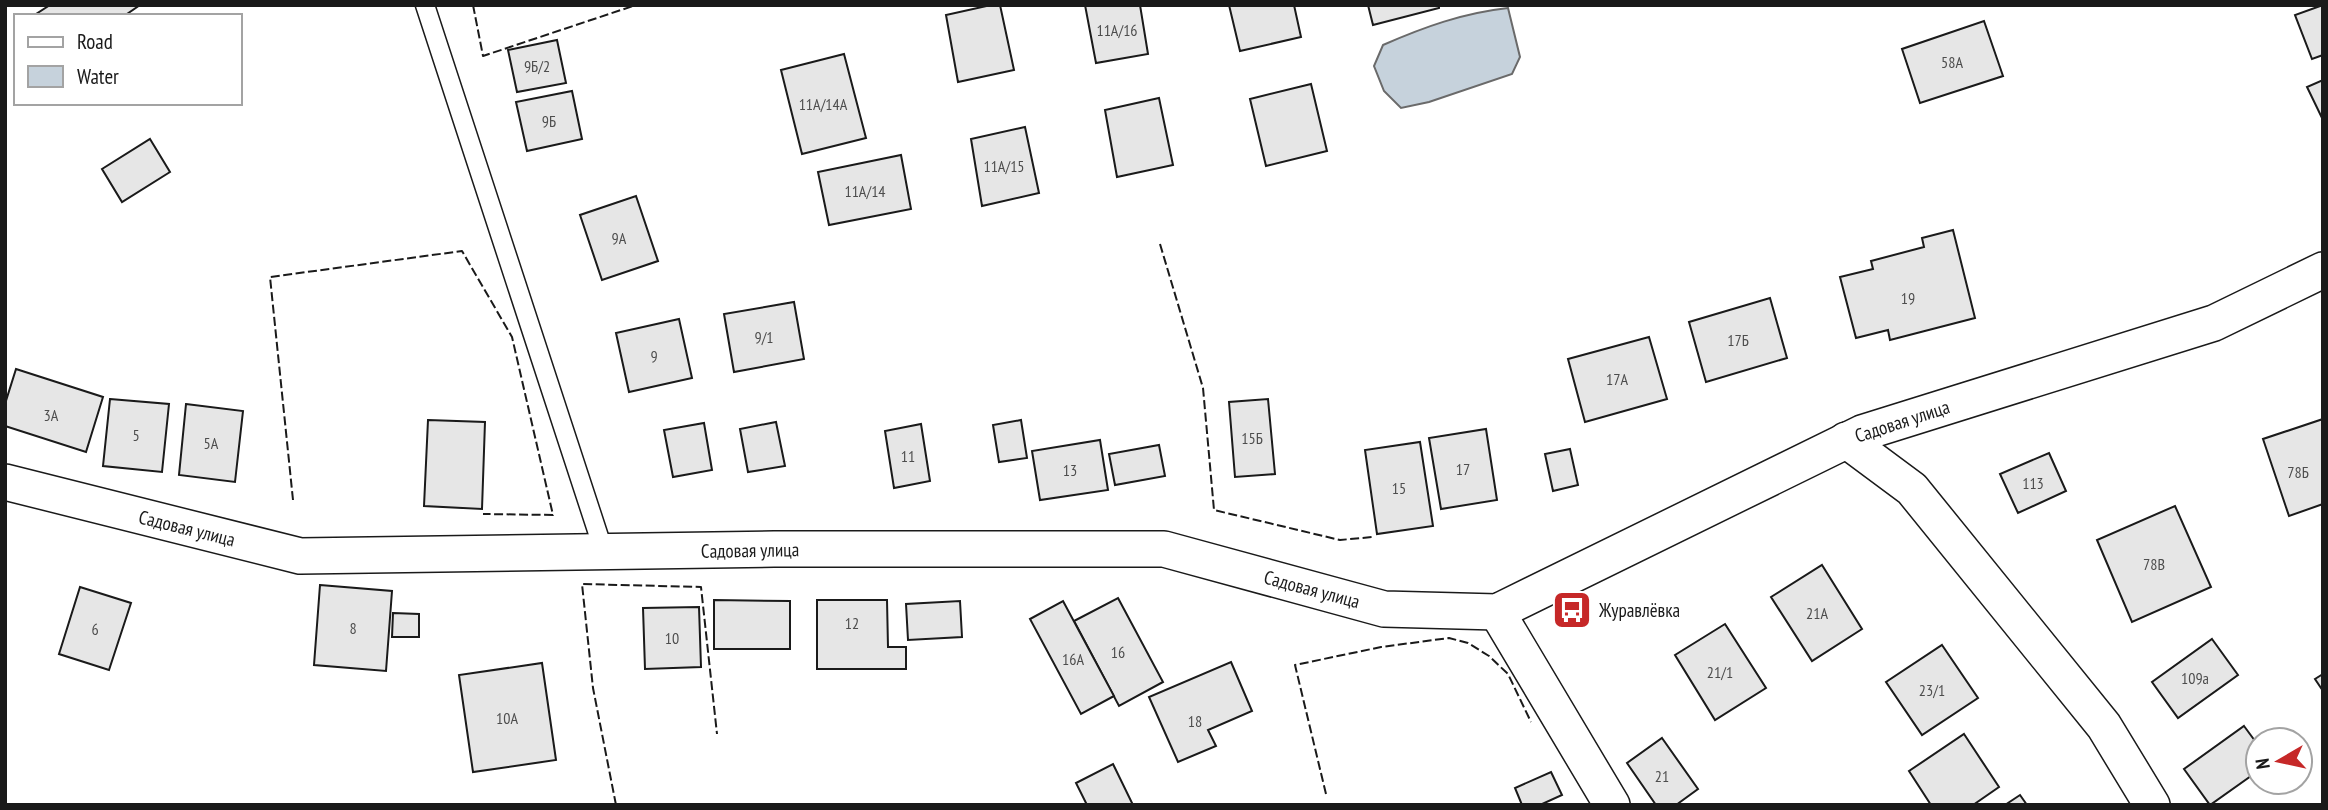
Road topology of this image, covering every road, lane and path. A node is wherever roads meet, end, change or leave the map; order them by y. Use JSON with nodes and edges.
{"nodes":[{"id":1,"x":425,"y":5,"type":"edge"},
{"id":2,"x":2323,"y":270,"type":"edge"},
{"id":3,"x":1846,"y":440,"type":"junction"},
{"id":4,"x":5,"y":482,"type":"edge"},
{"id":5,"x":604,"y":552,"type":"junction"},
{"id":6,"x":1497,"y":612,"type":"junction"},
{"id":7,"x":1612,"y":805,"type":"edge"},
{"id":8,"x":2152,"y":805,"type":"edge"}],
"edges":[{"from":1,"to":5,"type":"lane"},
{"from":2,"to":3,"type":"street","name":"Садовая улица"},
{"from":3,"to":6,"type":"street","name":"Садовая улица"},
{"from":3,"to":8,"type":"street"},
{"from":4,"to":5,"type":"street","name":"Садовая улица"},
{"from":5,"to":6,"type":"street","name":"Садовая улица"},
{"from":6,"to":7,"type":"street"}]}
